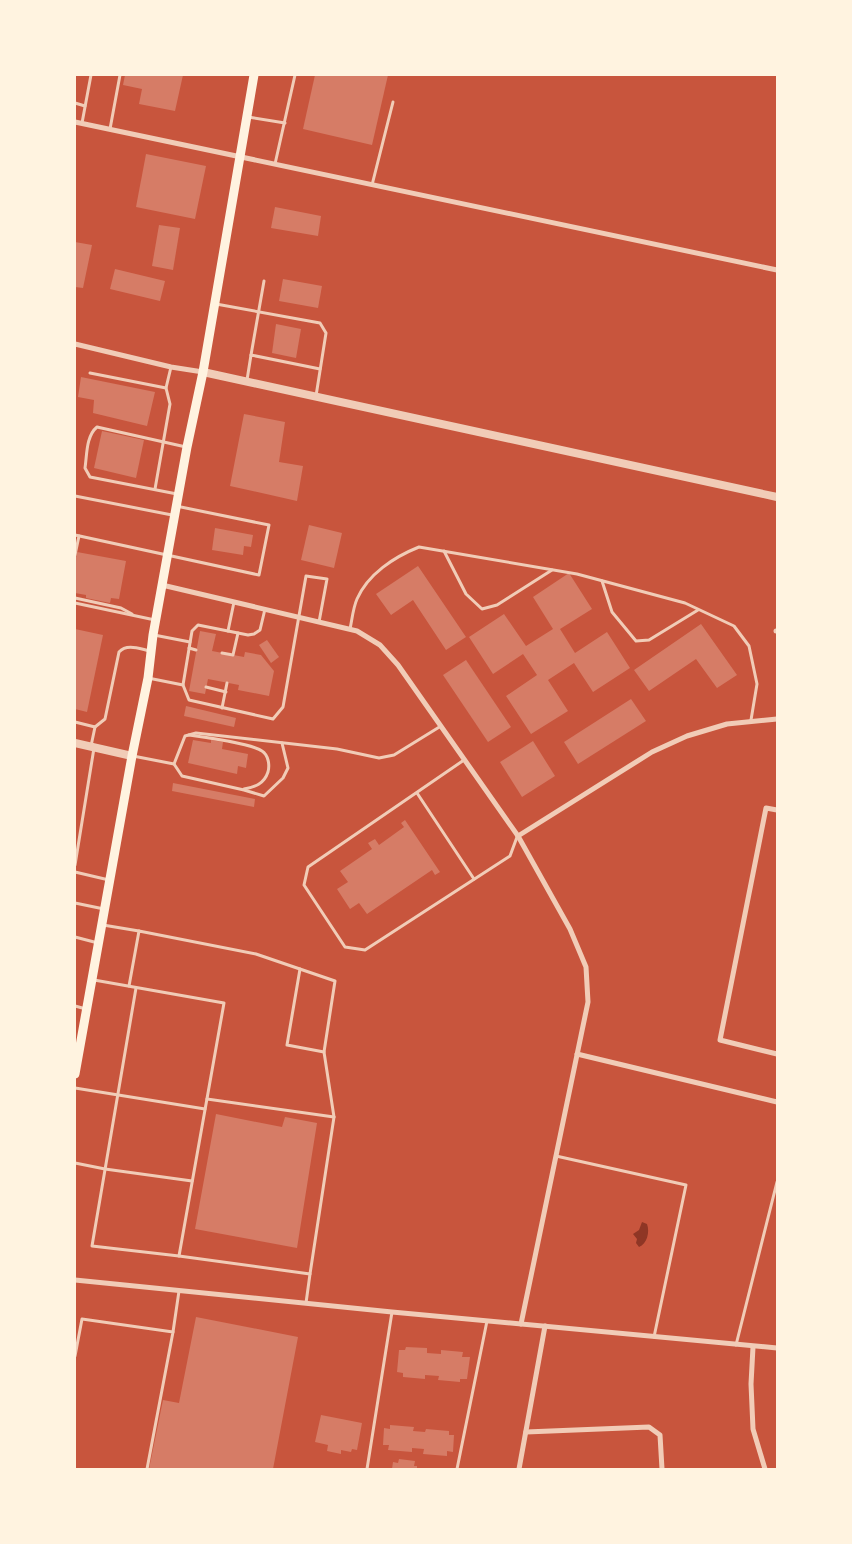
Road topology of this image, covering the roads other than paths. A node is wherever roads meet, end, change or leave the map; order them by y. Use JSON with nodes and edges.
{"nodes":[{"id":1,"x":91,"y":75,"type":"edge"},
{"id":2,"x":120,"y":75,"type":"edge"},
{"id":3,"x":254,"y":75,"type":"edge"},
{"id":4,"x":295,"y":75,"type":"edge"},
{"id":5,"x":393,"y":102,"type":"dead end"},
{"id":6,"x":75,"y":103,"type":"edge"},
{"id":7,"x":86,"y":106,"type":"junction"},
{"id":8,"x":247,"y":117,"type":"junction"},
{"id":9,"x":75,"y":122,"type":"edge"},
{"id":10,"x":82,"y":123,"type":"junction"},
{"id":11,"x":285,"y":123,"type":"junction"},
{"id":12,"x":110,"y":129,"type":"junction"},
{"id":13,"x":240,"y":157,"type":"junction"},
{"id":14,"x":275,"y":164,"type":"junction"},
{"id":15,"x":372,"y":185,"type":"junction"},
{"id":16,"x":777,"y":270,"type":"edge"},
{"id":17,"x":264,"y":281,"type":"dead end"},
{"id":18,"x":215,"y":304,"type":"junction"},
{"id":19,"x":259,"y":312,"type":"junction"},
{"id":20,"x":75,"y":344,"type":"edge"},
{"id":21,"x":251,"y":354,"type":"junction"},
{"id":22,"x":171,"y":367,"type":"junction"},
{"id":23,"x":320,"y":369,"type":"junction"},
{"id":24,"x":203,"y":372,"type":"junction"},
{"id":25,"x":90,"y":373,"type":"dead end"},
{"id":26,"x":247,"y":381,"type":"junction"},
{"id":27,"x":166,"y":388,"type":"junction"},
{"id":28,"x":316,"y":397,"type":"junction"},
{"id":29,"x":164,"y":442,"type":"junction"},
{"id":30,"x":186,"y":447,"type":"junction"},
{"id":31,"x":155,"y":489,"type":"junction"},
{"id":32,"x":178,"y":494,"type":"junction"},
{"id":33,"x":75,"y":496,"type":"edge"},
{"id":34,"x":777,"y":497,"type":"edge"},
{"id":35,"x":175,"y":511,"type":"junction"},
{"id":36,"x":77,"y":536,"type":"edge"},
{"id":37,"x":444,"y":551,"type":"junction"},
{"id":38,"x":75,"y":555,"type":"edge"},
{"id":39,"x":167,"y":556,"type":"junction"},
{"id":40,"x":553,"y":570,"type":"junction"},
{"id":41,"x":602,"y":581,"type":"junction"},
{"id":42,"x":162,"y":584,"type":"junction"},
{"id":43,"x":75,"y":598,"type":"edge"},
{"id":44,"x":234,"y":602,"type":"junction"},
{"id":45,"x":75,"y":603,"type":"edge"},
{"id":46,"x":265,"y":609,"type":"junction"},
{"id":47,"x":699,"y":609,"type":"junction"},
{"id":48,"x":135,"y":616,"type":"junction"},
{"id":49,"x":299,"y":617,"type":"junction"},
{"id":50,"x":156,"y":621,"type":"junction"},
{"id":51,"x":319,"y":622,"type":"junction"},
{"id":52,"x":350,"y":629,"type":"junction"},
{"id":53,"x":228,"y":631,"type":"junction"},
{"id":54,"x":238,"y":633,"type":"junction"},
{"id":55,"x":153,"y":635,"type":"junction"},
{"id":56,"x":190,"y":642,"type":"junction"},
{"id":57,"x":189,"y":648,"type":"junction"},
{"id":58,"x":196,"y":650,"type":"dead end"},
{"id":59,"x":150,"y":651,"type":"junction"},
{"id":60,"x":222,"y":653,"type":"dead end"},
{"id":61,"x":186,"y":666,"type":"junction"},
{"id":62,"x":193,"y":668,"type":"dead end"},
{"id":63,"x":148,"y":678,"type":"junction"},
{"id":64,"x":227,"y":683,"type":"dead end"},
{"id":65,"x":183,"y":684,"type":"junction"},
{"id":66,"x":190,"y":684,"type":"dead end"},
{"id":67,"x":206,"y":687,"type":"dead end"},
{"id":68,"x":226,"y":692,"type":"junction"},
{"id":69,"x":222,"y":708,"type":"junction"},
{"id":70,"x":777,"y":719,"type":"edge"},
{"id":71,"x":751,"y":720,"type":"junction"},
{"id":72,"x":75,"y":722,"type":"edge"},
{"id":73,"x":441,"y":726,"type":"junction"},
{"id":74,"x":95,"y":727,"type":"junction"},
{"id":75,"x":188,"y":735,"type":"junction"},
{"id":76,"x":75,"y":743,"type":"edge"},
{"id":77,"x":282,"y":743,"type":"junction"},
{"id":78,"x":92,"y":747,"type":"junction"},
{"id":79,"x":132,"y":756,"type":"junction"},
{"id":80,"x":464,"y":760,"type":"junction"},
{"id":81,"x":174,"y":764,"type":"junction"},
{"id":82,"x":244,"y":790,"type":"junction"},
{"id":83,"x":417,"y":793,"type":"junction"},
{"id":84,"x":777,"y":810,"type":"edge"},
{"id":85,"x":518,"y":836,"type":"junction"},
{"id":86,"x":75,"y":865,"type":"edge"},
{"id":87,"x":75,"y":872,"type":"edge"},
{"id":88,"x":474,"y":879,"type":"junction"},
{"id":89,"x":110,"y":880,"type":"junction"},
{"id":90,"x":75,"y":903,"type":"edge"},
{"id":91,"x":105,"y":909,"type":"junction"},
{"id":92,"x":102,"y":924,"type":"junction"},
{"id":93,"x":139,"y":932,"type":"junction"},
{"id":94,"x":75,"y":937,"type":"edge"},
{"id":95,"x":98,"y":943,"type":"junction"},
{"id":96,"x":300,"y":969,"type":"junction"},
{"id":97,"x":92,"y":980,"type":"junction"},
{"id":98,"x":129,"y":986,"type":"junction"},
{"id":99,"x":136,"y":988,"type":"junction"},
{"id":100,"x":75,"y":1006,"type":"edge"},
{"id":101,"x":87,"y":1009,"type":"junction"},
{"id":102,"x":324,"y":1052,"type":"junction"},
{"id":103,"x":577,"y":1054,"type":"junction"},
{"id":104,"x":777,"y":1054,"type":"edge"},
{"id":105,"x":75,"y":1074,"type":"edge"},
{"id":106,"x":75,"y":1088,"type":"edge"},
{"id":107,"x":118,"y":1096,"type":"junction"},
{"id":108,"x":207,"y":1099,"type":"junction"},
{"id":109,"x":777,"y":1102,"type":"edge"},
{"id":110,"x":205,"y":1109,"type":"junction"},
{"id":111,"x":334,"y":1117,"type":"junction"},
{"id":112,"x":556,"y":1156,"type":"junction"},
{"id":113,"x":75,"y":1163,"type":"edge"},
{"id":114,"x":105,"y":1169,"type":"junction"},
{"id":115,"x":192,"y":1181,"type":"junction"},
{"id":116,"x":777,"y":1182,"type":"edge"},
{"id":117,"x":179,"y":1256,"type":"junction"},
{"id":118,"x":310,"y":1274,"type":"junction"},
{"id":119,"x":75,"y":1280,"type":"edge"},
{"id":120,"x":180,"y":1290,"type":"junction"},
{"id":121,"x":306,"y":1303,"type":"junction"},
{"id":122,"x":392,"y":1312,"type":"junction"},
{"id":123,"x":487,"y":1321,"type":"junction"},
{"id":124,"x":521,"y":1324,"type":"junction"},
{"id":125,"x":544,"y":1326,"type":"junction"},
{"id":126,"x":173,"y":1332,"type":"junction"},
{"id":127,"x":654,"y":1337,"type":"junction"},
{"id":128,"x":736,"y":1345,"type":"junction"},
{"id":129,"x":753,"y":1347,"type":"junction"},
{"id":130,"x":777,"y":1348,"type":"edge"},
{"id":131,"x":75,"y":1356,"type":"edge"},
{"id":132,"x":526,"y":1432,"type":"junction"},
{"id":133,"x":147,"y":1469,"type":"edge"},
{"id":134,"x":367,"y":1469,"type":"edge"},
{"id":135,"x":456,"y":1469,"type":"edge"},
{"id":136,"x":519,"y":1469,"type":"edge"},
{"id":137,"x":662,"y":1469,"type":"edge"},
{"id":138,"x":765,"y":1469,"type":"edge"}],
"edges":[{"from":1,"to":7,"type":"lane"},
{"from":2,"to":12,"type":"lane"},
{"from":3,"to":8,"type":"main road"},
{"from":4,"to":11,"type":"lane"},
{"from":5,"to":15,"type":"lane"},
{"from":6,"to":7,"type":"lane"},
{"from":7,"to":10,"type":"lane"},
{"from":8,"to":11,"type":"lane"},
{"from":8,"to":13,"type":"main road"},
{"from":9,"to":10,"type":"street"},
{"from":10,"to":12,"type":"street"},
{"from":11,"to":14,"type":"lane"},
{"from":12,"to":13,"type":"street"},
{"from":13,"to":14,"type":"street"},
{"from":13,"to":18,"type":"main road"},
{"from":14,"to":15,"type":"street"},
{"from":15,"to":16,"type":"street"},
{"from":17,"to":19,"type":"lane"},
{"from":18,"to":19,"type":"lane"},
{"from":18,"to":24,"type":"main road"},
{"from":19,"to":21,"type":"lane"},
{"from":19,"to":23,"type":"lane"},
{"from":20,"to":22,"type":"street"},
{"from":21,"to":23,"type":"lane"},
{"from":21,"to":26,"type":"lane"},
{"from":22,"to":24,"type":"street"},
{"from":22,"to":27,"type":"lane"},
{"from":23,"to":28,"type":"lane"},
{"from":24,"to":26,"type":"street"},
{"from":24,"to":30,"type":"main road"},
{"from":25,"to":27,"type":"lane"},
{"from":26,"to":28,"type":"street"},
{"from":27,"to":29,"type":"lane"},
{"from":28,"to":34,"type":"street"},
{"from":29,"to":30,"type":"lane"},
{"from":29,"to":31,"type":"lane"},
{"from":29,"to":31,"type":"lane"},
{"from":30,"to":32,"type":"main road"},
{"from":31,"to":32,"type":"lane"},
{"from":32,"to":35,"type":"main road"},
{"from":33,"to":35,"type":"lane"},
{"from":35,"to":39,"type":"main road"},
{"from":35,"to":39,"type":"lane"},
{"from":36,"to":38,"type":"lane"},
{"from":36,"to":39,"type":"lane"},
{"from":37,"to":40,"type":"lane"},
{"from":37,"to":40,"type":"lane"},
{"from":37,"to":52,"type":"lane"},
{"from":39,"to":42,"type":"main road"},
{"from":40,"to":41,"type":"lane"},
{"from":41,"to":47,"type":"lane"},
{"from":41,"to":47,"type":"lane"},
{"from":42,"to":44,"type":"street"},
{"from":42,"to":50,"type":"main road"},
{"from":43,"to":48,"type":"lane"},
{"from":44,"to":46,"type":"street"},
{"from":44,"to":53,"type":"lane"},
{"from":45,"to":48,"type":"lane"},
{"from":46,"to":49,"type":"street"},
{"from":46,"to":54,"type":"lane"},
{"from":47,"to":71,"type":"lane"},
{"from":48,"to":50,"type":"lane"},
{"from":49,"to":51,"type":"street"},
{"from":49,"to":51,"type":"lane"},
{"from":49,"to":69,"type":"lane"},
{"from":50,"to":55,"type":"main road"},
{"from":51,"to":52,"type":"street"},
{"from":52,"to":73,"type":"street"},
{"from":53,"to":54,"type":"lane"},
{"from":53,"to":56,"type":"lane"},
{"from":54,"to":60,"type":"lane"},
{"from":55,"to":56,"type":"lane"},
{"from":55,"to":59,"type":"main road"},
{"from":56,"to":57,"type":"lane"},
{"from":57,"to":58,"type":"lane"},
{"from":57,"to":61,"type":"lane"},
{"from":59,"to":63,"type":"main road"},
{"from":59,"to":74,"type":"lane"},
{"from":61,"to":62,"type":"lane"},
{"from":61,"to":65,"type":"lane"},
{"from":63,"to":65,"type":"lane"},
{"from":63,"to":79,"type":"main road"},
{"from":64,"to":68,"type":"lane"},
{"from":65,"to":66,"type":"lane"},
{"from":65,"to":69,"type":"lane"},
{"from":67,"to":68,"type":"lane"},
{"from":68,"to":69,"type":"lane"},
{"from":70,"to":71,"type":"street"},
{"from":71,"to":85,"type":"street"},
{"from":72,"to":74,"type":"lane"},
{"from":73,"to":77,"type":"lane"},
{"from":73,"to":80,"type":"street"},
{"from":74,"to":78,"type":"lane"},
{"from":75,"to":77,"type":"lane"},
{"from":75,"to":81,"type":"lane"},
{"from":75,"to":82,"type":"lane"},
{"from":76,"to":78,"type":"street"},
{"from":77,"to":82,"type":"lane"},
{"from":78,"to":79,"type":"street"},
{"from":78,"to":86,"type":"lane"},
{"from":79,"to":81,"type":"lane"},
{"from":79,"to":89,"type":"main road"},
{"from":80,"to":83,"type":"lane"},
{"from":80,"to":85,"type":"street"},
{"from":81,"to":82,"type":"lane"},
{"from":83,"to":88,"type":"lane"},
{"from":83,"to":88,"type":"lane"},
{"from":84,"to":104,"type":"street"},
{"from":85,"to":88,"type":"lane"},
{"from":85,"to":103,"type":"street"},
{"from":87,"to":89,"type":"lane"},
{"from":89,"to":91,"type":"main road"},
{"from":90,"to":91,"type":"lane"},
{"from":91,"to":92,"type":"main road"},
{"from":92,"to":93,"type":"lane"},
{"from":92,"to":95,"type":"main road"},
{"from":93,"to":96,"type":"lane"},
{"from":93,"to":98,"type":"lane"},
{"from":94,"to":95,"type":"lane"},
{"from":95,"to":97,"type":"main road"},
{"from":96,"to":102,"type":"lane"},
{"from":96,"to":102,"type":"lane"},
{"from":97,"to":98,"type":"lane"},
{"from":97,"to":101,"type":"main road"},
{"from":98,"to":99,"type":"lane"},
{"from":99,"to":107,"type":"lane"},
{"from":99,"to":108,"type":"lane"},
{"from":100,"to":101,"type":"lane"},
{"from":101,"to":105,"type":"main road"},
{"from":102,"to":111,"type":"lane"},
{"from":103,"to":109,"type":"street"},
{"from":103,"to":112,"type":"street"},
{"from":106,"to":107,"type":"lane"},
{"from":107,"to":110,"type":"lane"},
{"from":107,"to":114,"type":"lane"},
{"from":108,"to":110,"type":"lane"},
{"from":108,"to":111,"type":"lane"},
{"from":110,"to":115,"type":"lane"},
{"from":111,"to":118,"type":"lane"},
{"from":112,"to":124,"type":"street"},
{"from":112,"to":127,"type":"lane"},
{"from":113,"to":114,"type":"lane"},
{"from":114,"to":115,"type":"lane"},
{"from":114,"to":117,"type":"lane"},
{"from":115,"to":117,"type":"lane"},
{"from":116,"to":128,"type":"lane"},
{"from":117,"to":118,"type":"lane"},
{"from":118,"to":121,"type":"lane"},
{"from":119,"to":120,"type":"street"},
{"from":120,"to":121,"type":"street"},
{"from":120,"to":126,"type":"lane"},
{"from":121,"to":122,"type":"street"},
{"from":122,"to":123,"type":"street"},
{"from":122,"to":134,"type":"lane"},
{"from":123,"to":124,"type":"street"},
{"from":123,"to":135,"type":"lane"},
{"from":124,"to":125,"type":"street"},
{"from":125,"to":127,"type":"street"},
{"from":125,"to":132,"type":"street"},
{"from":126,"to":131,"type":"lane"},
{"from":126,"to":133,"type":"lane"},
{"from":127,"to":128,"type":"street"},
{"from":128,"to":129,"type":"street"},
{"from":129,"to":130,"type":"street"},
{"from":129,"to":138,"type":"street"},
{"from":132,"to":136,"type":"street"},
{"from":132,"to":137,"type":"street"}]}
